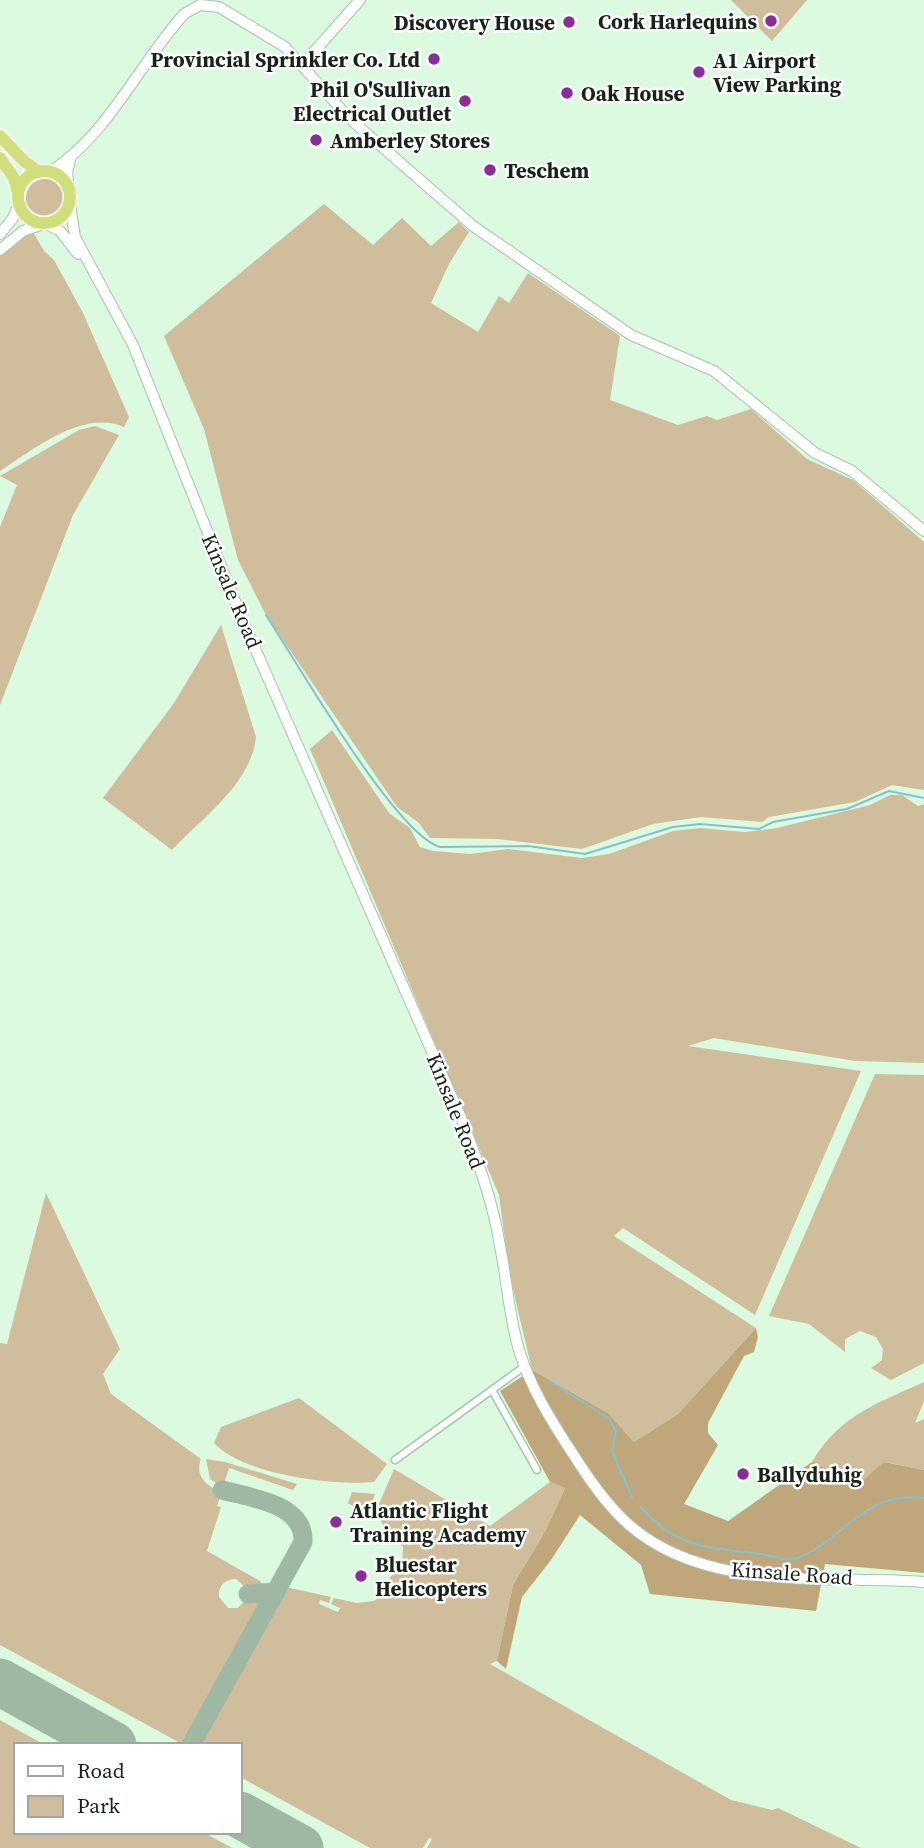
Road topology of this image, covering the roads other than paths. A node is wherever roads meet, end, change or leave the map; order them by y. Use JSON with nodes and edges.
{"nodes":[{"id":1,"x":360,"y":0,"type":"edge"},
{"id":2,"x":199,"y":3,"type":"edge"},
{"id":3,"x":303,"y":64,"type":"junction"},
{"id":4,"x":0,"y":136,"type":"edge"},
{"id":5,"x":71,"y":156,"type":"junction"},
{"id":6,"x":0,"y":159,"type":"edge"},
{"id":7,"x":44,"y":172,"type":"junction"},
{"id":8,"x":69,"y":189,"type":"junction"},
{"id":9,"x":19,"y":198,"type":"junction"},
{"id":10,"x":69,"y":205,"type":"junction"},
{"id":11,"x":45,"y":224,"type":"junction"},
{"id":12,"x":0,"y":234,"type":"edge"},
{"id":13,"x":0,"y":250,"type":"edge"},
{"id":14,"x":158,"y":410,"type":"junction"},
{"id":15,"x":924,"y":531,"type":"edge"},
{"id":16,"x":525,"y":1366,"type":"junction"},
{"id":17,"x":492,"y":1390,"type":"junction"},
{"id":18,"x":395,"y":1460,"type":"dead end"},
{"id":19,"x":537,"y":1470,"type":"dead end"},
{"id":20,"x":924,"y":1582,"type":"edge"}],
"edges":[{"from":1,"to":3,"type":"main road"},
{"from":2,"to":3,"type":"main road"},
{"from":2,"to":5,"type":"main road"},
{"from":3,"to":15,"type":"main road"},
{"from":4,"to":7,"type":"highway"},
{"from":5,"to":7,"type":"main road"},
{"from":5,"to":8,"type":"main road"},
{"from":6,"to":9,"type":"highway"},
{"from":7,"to":8,"type":"highway"},
{"from":7,"to":9,"type":"highway"},
{"from":8,"to":10,"type":"highway"},
{"from":9,"to":11,"type":"highway"},
{"from":9,"to":12,"type":"main road"},
{"from":10,"to":11,"type":"highway"},
{"from":10,"to":14,"type":"main road","name":"Kinsale Road"},
{"from":11,"to":13,"type":"main road"},
{"from":11,"to":14,"type":"main road","name":"Kinsale Road"},
{"from":14,"to":16,"type":"main road","name":"Kinsale Road"},
{"from":16,"to":17,"type":"street"},
{"from":16,"to":20,"type":"main road","name":"Kinsale Road"},
{"from":17,"to":18,"type":"street"},
{"from":17,"to":19,"type":"street"}]}
